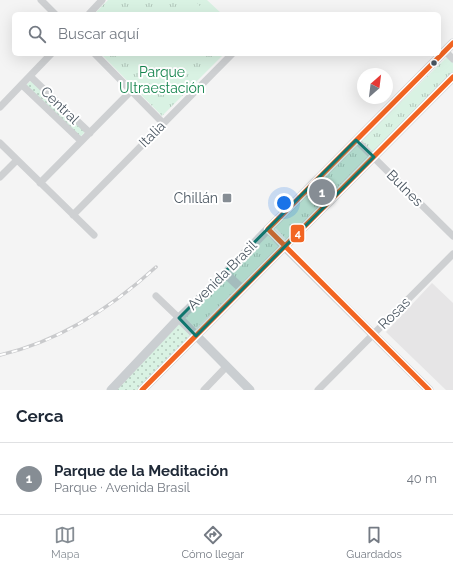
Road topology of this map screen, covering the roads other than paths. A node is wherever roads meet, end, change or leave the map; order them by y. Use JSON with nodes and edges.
{"nodes":[{"id":1,"x":41,"y":0,"type":"edge"},
{"id":2,"x":102,"y":0,"type":"edge"},
{"id":3,"x":53,"y":12,"type":"edge"},
{"id":4,"x":91,"y":12,"type":"edge"},
{"id":5,"x":453,"y":43,"type":"edge"},
{"id":6,"x":445,"y":51,"type":"junction"},
{"id":7,"x":441,"y":55,"type":"edge"},
{"id":8,"x":49,"y":56,"type":"edge"},
{"id":9,"x":97,"y":56,"type":"edge"},
{"id":10,"x":230,"y":56,"type":"edge"},
{"id":11,"x":440,"y":56,"type":"edge"},
{"id":12,"x":453,"y":58,"type":"edge"},
{"id":13,"x":30,"y":76,"type":"junction"},
{"id":14,"x":453,"y":78,"type":"edge"},
{"id":15,"x":22,"y":85,"type":"junction"},
{"id":16,"x":131,"y":91,"type":"junction"},
{"id":17,"x":0,"y":107,"type":"edge"},
{"id":18,"x":163,"y":123,"type":"junction"},
{"id":19,"x":90,"y":133,"type":"junction"},
{"id":20,"x":356,"y":140,"type":"junction"},
{"id":21,"x":81,"y":141,"type":"junction"},
{"id":22,"x":0,"y":143,"type":"edge"},
{"id":23,"x":374,"y":157,"type":"junction"},
{"id":24,"x":17,"y":160,"type":"junction"},
{"id":25,"x":0,"y":177,"type":"edge"},
{"id":26,"x":40,"y":183,"type":"junction"},
{"id":27,"x":73,"y":215,"type":"junction"},
{"id":28,"x":268,"y":229,"type":"junction"},
{"id":29,"x":94,"y":235,"type":"dead end"},
{"id":30,"x":453,"y":236,"type":"edge"},
{"id":31,"x":284,"y":246,"type":"junction"},
{"id":32,"x":453,"y":254,"type":"edge"},
{"id":33,"x":226,"y":274,"type":"junction"},
{"id":34,"x":242,"y":289,"type":"junction"},
{"id":35,"x":156,"y":296,"type":"dead end"},
{"id":36,"x":179,"y":318,"type":"junction"},
{"id":37,"x":373,"y":335,"type":"junction"},
{"id":38,"x":196,"y":336,"type":"junction"},
{"id":39,"x":227,"y":366,"type":"junction"},
{"id":40,"x":111,"y":390,"type":"edge"},
{"id":41,"x":142,"y":390,"type":"edge"},
{"id":42,"x":204,"y":390,"type":"edge"},
{"id":43,"x":250,"y":390,"type":"edge"},
{"id":44,"x":318,"y":390,"type":"edge"},
{"id":45,"x":429,"y":390,"type":"edge"}],
"edges":[{"from":1,"to":3,"type":"street"},
{"from":2,"to":4,"type":"street"},
{"from":5,"to":6,"type":"main road","name":"Avenida Brasil"},
{"from":6,"to":7,"type":"main road","name":"Avenida Brasil"},
{"from":6,"to":12,"type":"street"},
{"from":8,"to":13,"type":"street"},
{"from":9,"to":16,"type":"street"},
{"from":10,"to":18,"type":"street","name":"Italia"},
{"from":11,"to":20,"type":"main road","name":"Avenida Brasil"},
{"from":13,"to":15,"type":"street"},
{"from":13,"to":19,"type":"street","name":"Central"},
{"from":14,"to":23,"type":"main road","name":"Avenida Brasil"},
{"from":15,"to":17,"type":"street"},
{"from":15,"to":21,"type":"street","name":"Central"},
{"from":16,"to":18,"type":"street"},
{"from":16,"to":19,"type":"street"},
{"from":18,"to":27,"type":"street","name":"Italia"},
{"from":19,"to":21,"type":"street"},
{"from":20,"to":23,"type":"street","name":"Bulnes"},
{"from":20,"to":28,"type":"main road","name":"Avenida Brasil"},
{"from":21,"to":26,"type":"street"},
{"from":22,"to":24,"type":"street"},
{"from":23,"to":30,"type":"street","name":"Bulnes"},
{"from":23,"to":31,"type":"main road","name":"Avenida Brasil"},
{"from":24,"to":25,"type":"street"},
{"from":24,"to":26,"type":"street"},
{"from":26,"to":27,"type":"street"},
{"from":27,"to":29,"type":"street"},
{"from":28,"to":31,"type":"main road"},
{"from":28,"to":33,"type":"main road","name":"Avenida Brasil"},
{"from":31,"to":34,"type":"main road","name":"Avenida Brasil"},
{"from":31,"to":37,"type":"main road"},
{"from":32,"to":37,"type":"street","name":"Rosas"},
{"from":33,"to":34,"type":"main road"},
{"from":33,"to":36,"type":"main road","name":"Avenida Brasil"},
{"from":34,"to":38,"type":"main road","name":"Avenida Brasil"},
{"from":35,"to":36,"type":"street"},
{"from":36,"to":38,"type":"main road"},
{"from":36,"to":40,"type":"main road","name":"Avenida Brasil"},
{"from":37,"to":44,"type":"street","name":"Rosas"},
{"from":37,"to":45,"type":"main road"},
{"from":38,"to":39,"type":"main road"},
{"from":38,"to":41,"type":"main road","name":"Avenida Brasil"},
{"from":39,"to":42,"type":"street"},
{"from":39,"to":43,"type":"main road"}]}
